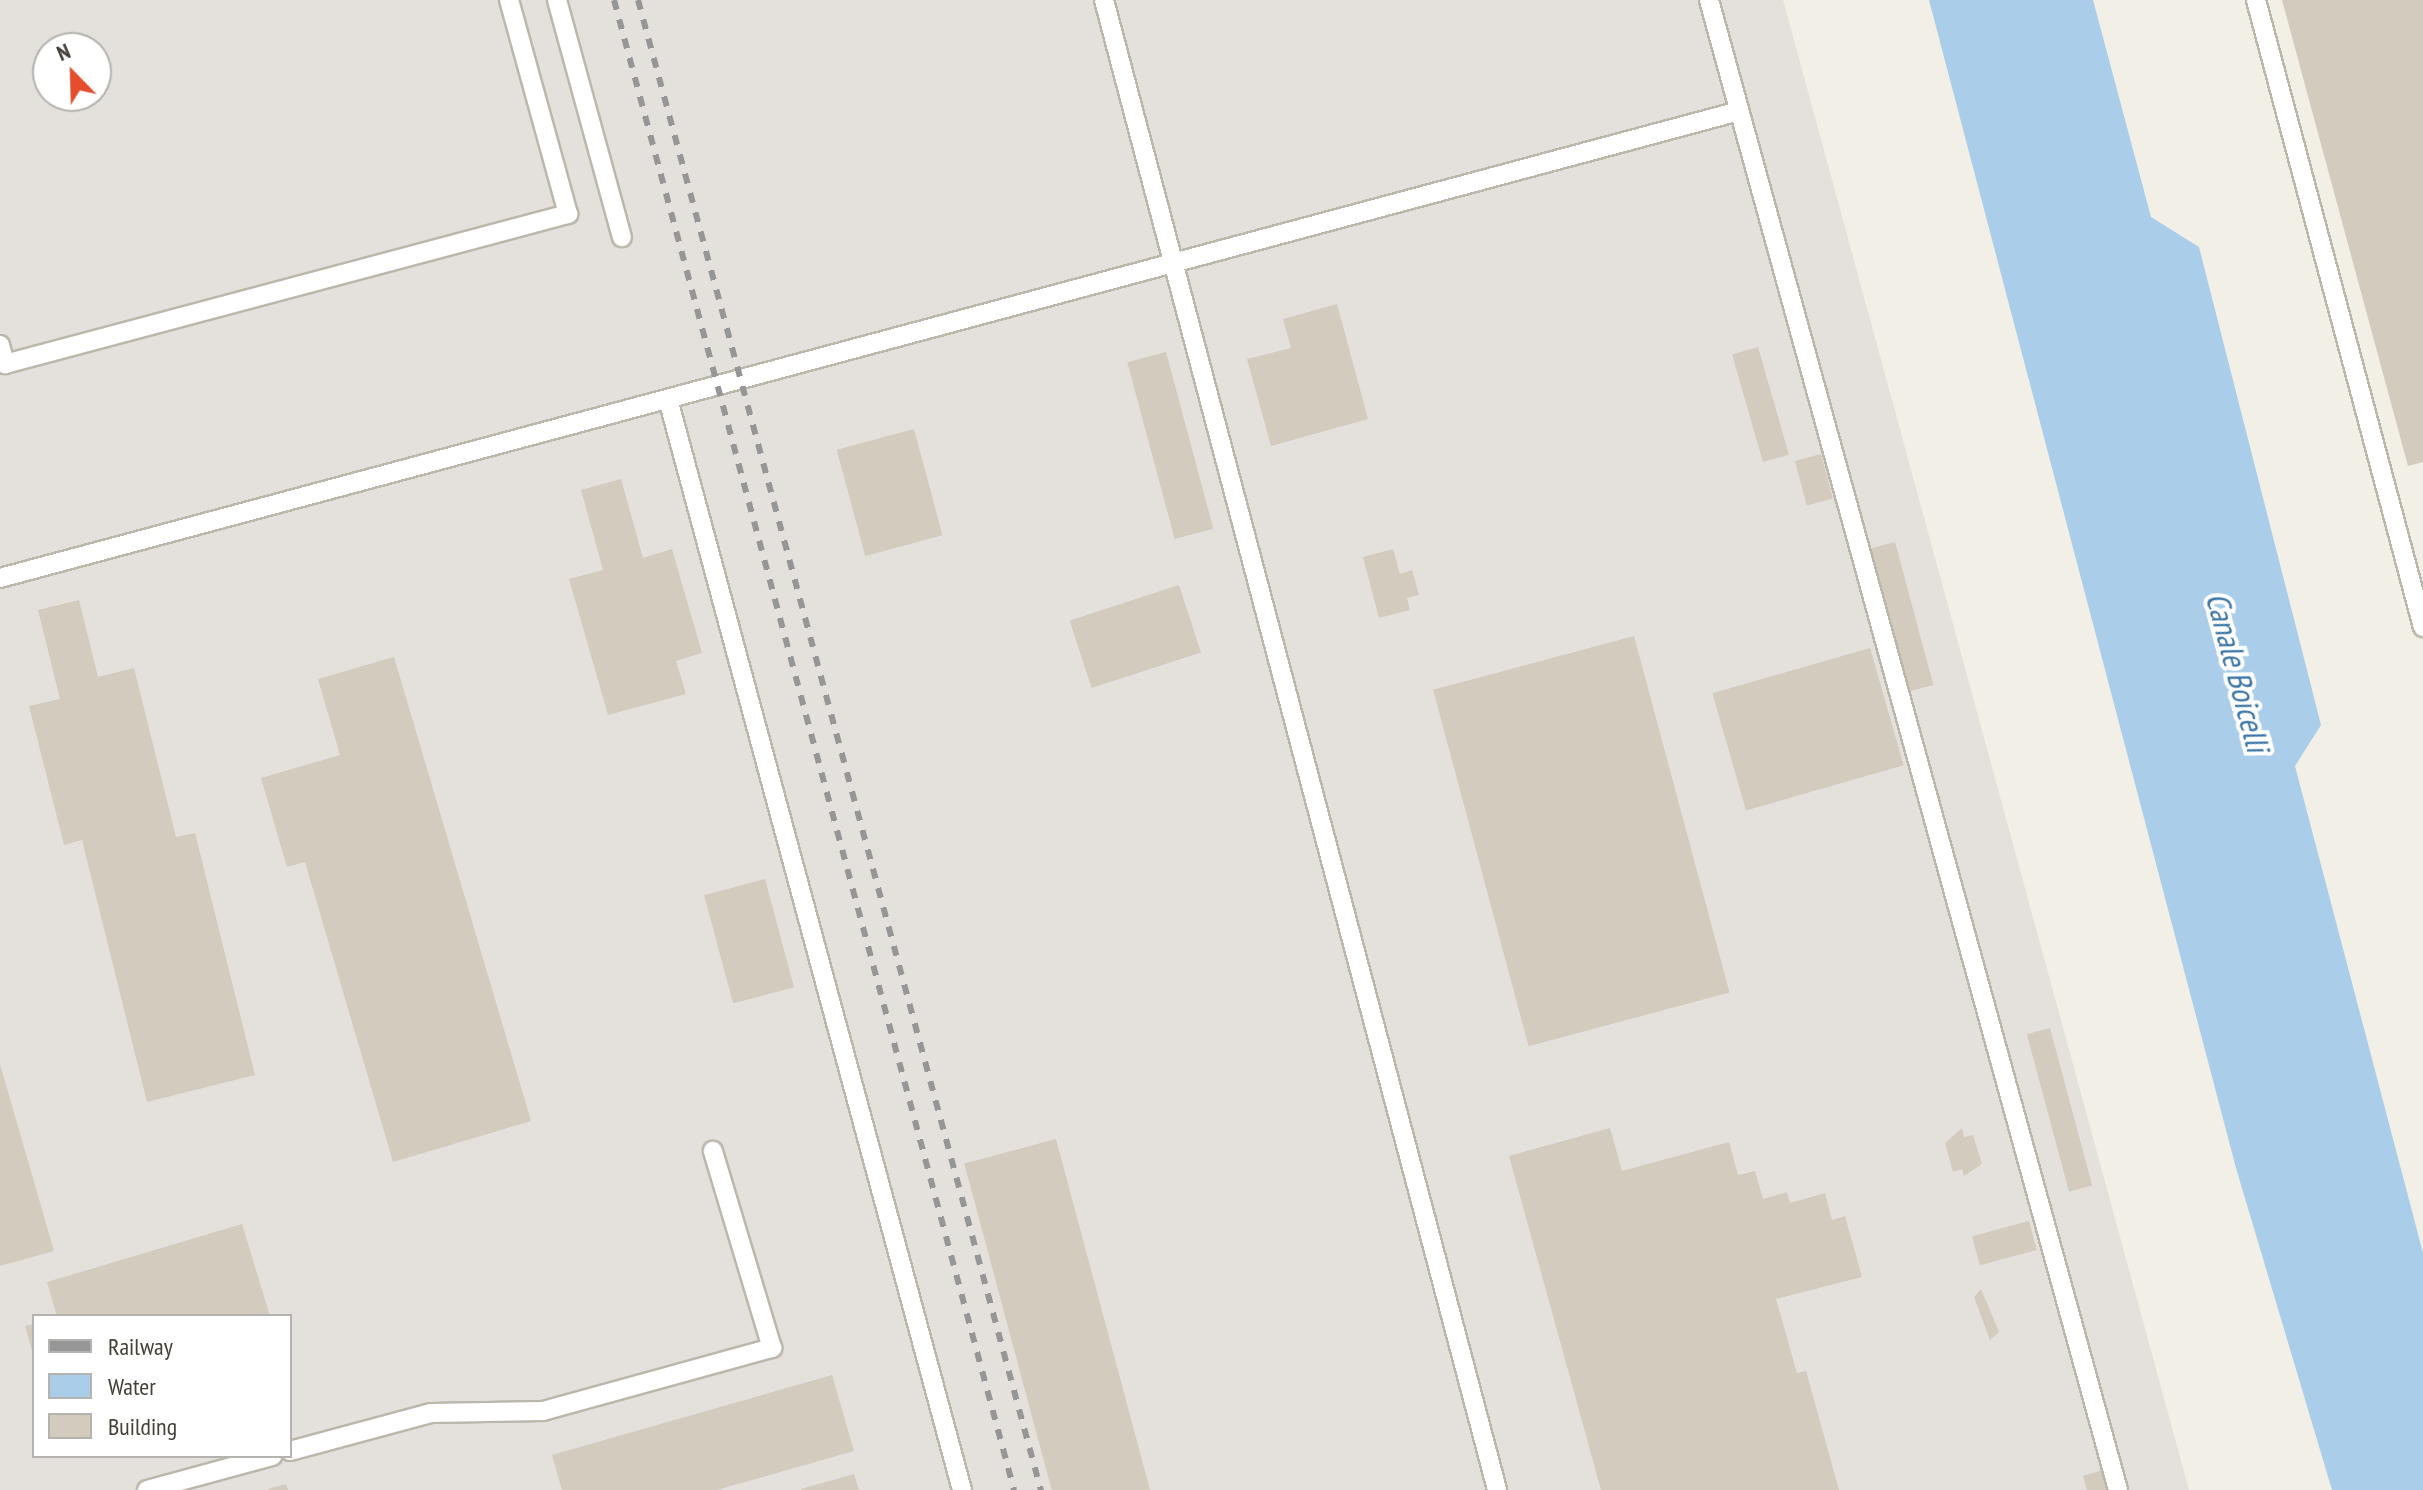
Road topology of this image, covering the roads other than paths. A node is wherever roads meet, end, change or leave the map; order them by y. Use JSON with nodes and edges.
{"nodes":[{"id":1,"x":509,"y":0,"type":"edge"},
{"id":2,"x":557,"y":0,"type":"edge"},
{"id":3,"x":1104,"y":0,"type":"edge"},
{"id":4,"x":1709,"y":0,"type":"edge"},
{"id":5,"x":2256,"y":0,"type":"edge"},
{"id":6,"x":1739,"y":111,"type":"junction"},
{"id":7,"x":622,"y":237,"type":"dead end"},
{"id":8,"x":1170,"y":263,"type":"junction"},
{"id":9,"x":0,"y":345,"type":"edge"},
{"id":10,"x":668,"y":399,"type":"junction"},
{"id":11,"x":0,"y":578,"type":"edge"},
{"id":12,"x":2423,"y":627,"type":"edge"},
{"id":13,"x":713,"y":1151,"type":"dead end"},
{"id":14,"x":292,"y":1450,"type":"edge"},
{"id":15,"x":265,"y":1458,"type":"edge"},
{"id":16,"x":147,"y":1490,"type":"edge"},
{"id":17,"x":962,"y":1490,"type":"edge"},
{"id":18,"x":1497,"y":1490,"type":"edge"},
{"id":19,"x":2118,"y":1490,"type":"edge"}],
"edges":[{"from":1,"to":9,"type":"lane"},
{"from":2,"to":7,"type":"lane"},
{"from":3,"to":8,"type":"lane"},
{"from":4,"to":6,"type":"lane"},
{"from":5,"to":12,"type":"lane"},
{"from":6,"to":8,"type":"lane"},
{"from":6,"to":19,"type":"lane"},
{"from":8,"to":10,"type":"lane"},
{"from":8,"to":18,"type":"lane"},
{"from":10,"to":11,"type":"lane"},
{"from":10,"to":17,"type":"lane"},
{"from":13,"to":14,"type":"lane"},
{"from":15,"to":16,"type":"lane"}]}
